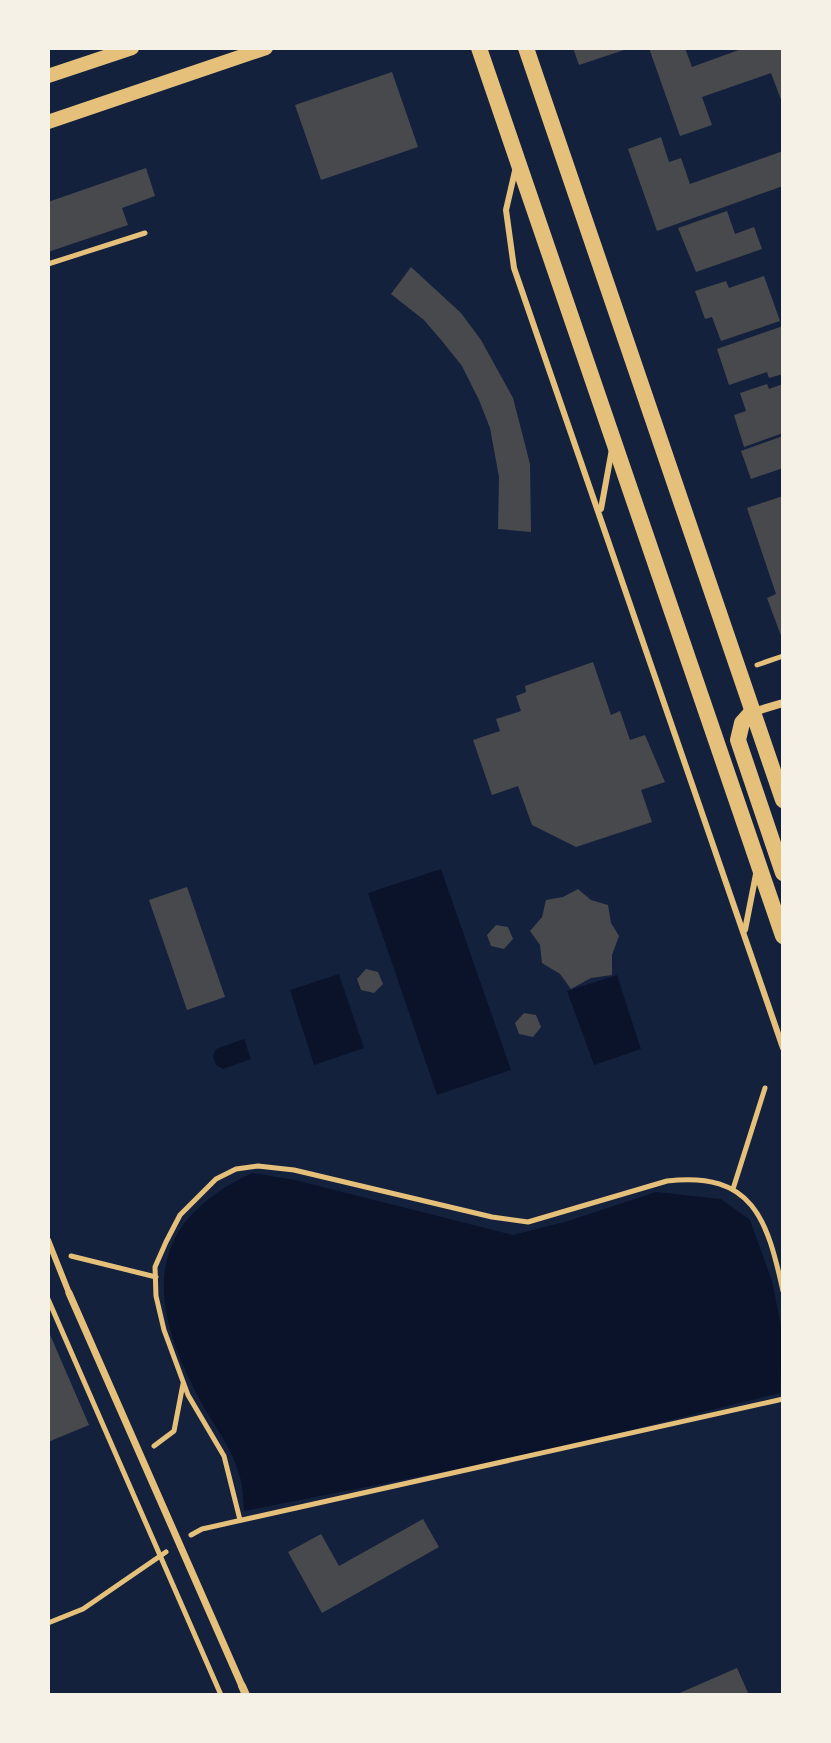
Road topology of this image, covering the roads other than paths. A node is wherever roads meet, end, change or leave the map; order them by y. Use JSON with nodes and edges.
{"nodes":[{"id":1,"x":132,"y":48,"type":"edge"},
{"id":2,"x":266,"y":48,"type":"edge"},
{"id":3,"x":479,"y":48,"type":"edge"},
{"id":4,"x":526,"y":48,"type":"edge"},
{"id":5,"x":48,"y":76,"type":"edge"},
{"id":6,"x":48,"y":122,"type":"edge"},
{"id":7,"x":518,"y":162,"type":"junction"},
{"id":8,"x":613,"y":440,"type":"junction"},
{"id":9,"x":600,"y":512,"type":"junction"},
{"id":10,"x":783,"y":703,"type":"edge"},
{"id":11,"x":752,"y":712,"type":"junction"},
{"id":12,"x":780,"y":774,"type":"edge"},
{"id":13,"x":783,"y":800,"type":"edge"},
{"id":14,"x":758,"y":864,"type":"junction"},
{"id":15,"x":783,"y":873,"type":"edge"},
{"id":16,"x":744,"y":934,"type":"junction"},
{"id":17,"x":783,"y":936,"type":"edge"},
{"id":18,"x":783,"y":1048,"type":"edge"},
{"id":19,"x":48,"y":1240,"type":"edge"},
{"id":20,"x":69,"y":1293,"type":"joint"},
{"id":21,"x":244,"y":1691,"type":"edge"}],
"edges":[{"from":1,"to":5,"type":"street"},
{"from":2,"to":6,"type":"street"},
{"from":3,"to":7,"type":"main road"},
{"from":4,"to":11,"type":"main road"},
{"from":7,"to":8,"type":"main road"},
{"from":7,"to":9,"type":"lane"},
{"from":8,"to":9,"type":"lane"},
{"from":8,"to":14,"type":"main road"},
{"from":9,"to":16,"type":"lane"},
{"from":10,"to":11,"type":"street"},
{"from":11,"to":12,"type":"main road"},
{"from":11,"to":15,"type":"main road"},
{"from":12,"to":13,"type":"main road"},
{"from":14,"to":16,"type":"lane"},
{"from":14,"to":17,"type":"main road"},
{"from":16,"to":18,"type":"lane"},
{"from":19,"to":20,"type":"lane"},
{"from":20,"to":21,"type":"street"}]}
